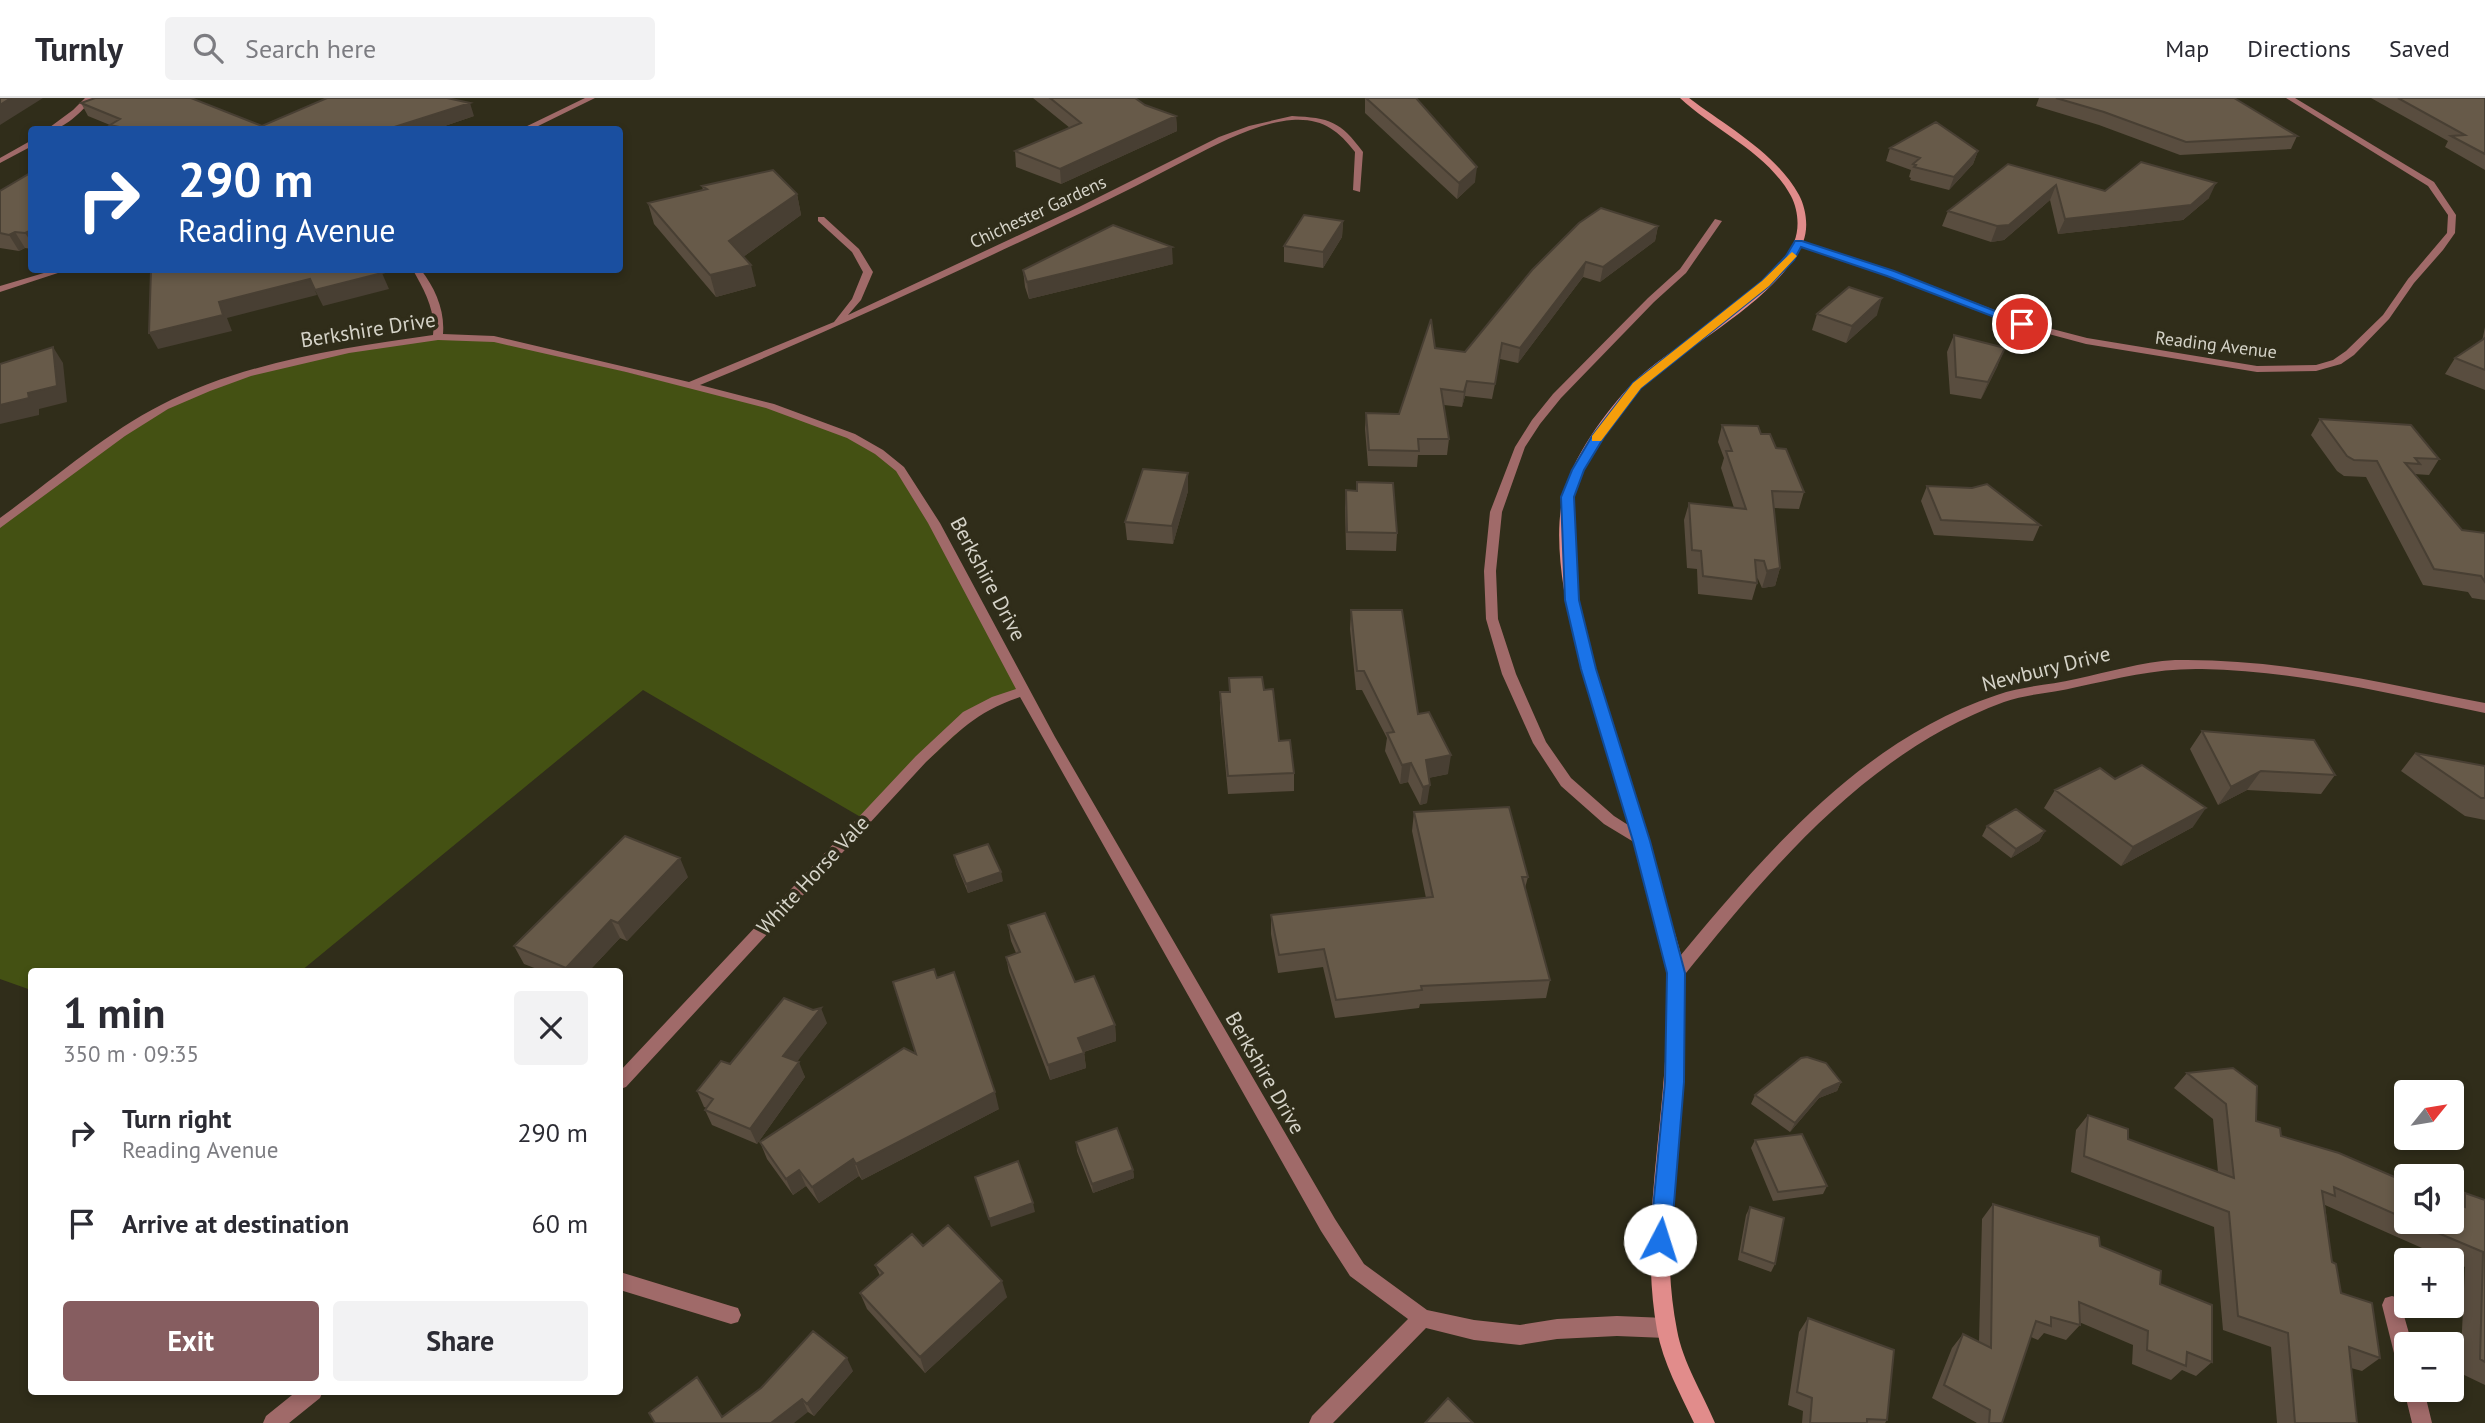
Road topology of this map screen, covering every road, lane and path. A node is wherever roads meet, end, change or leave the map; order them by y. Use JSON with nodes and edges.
{"nodes":[{"id":1,"x":89,"y":98,"type":"edge"},
{"id":2,"x":591,"y":98,"type":"edge"},
{"id":3,"x":1684,"y":98,"type":"edge"},
{"id":4,"x":2290,"y":98,"type":"edge"},
{"id":5,"x":56,"y":126,"type":"edge"},
{"id":6,"x":532,"y":126,"type":"edge"},
{"id":7,"x":28,"y":144,"type":"edge"},
{"id":8,"x":0,"y":161,"type":"edge"},
{"id":9,"x":1357,"y":190,"type":"dead end"},
{"id":10,"x":821,"y":219,"type":"dead end"},
{"id":11,"x":1718,"y":221,"type":"dead end"},
{"id":12,"x":1798,"y":243,"type":"junction"},
{"id":13,"x":52,"y":273,"type":"edge"},
{"id":14,"x":419,"y":273,"type":"edge"},
{"id":15,"x":0,"y":289,"type":"edge"},
{"id":16,"x":835,"y":325,"type":"junction"},
{"id":17,"x":438,"y":338,"type":"junction"},
{"id":18,"x":691,"y":385,"type":"junction"},
{"id":19,"x":0,"y":524,"type":"edge"},
{"id":20,"x":1023,"y":691,"type":"junction"},
{"id":21,"x":2485,"y":708,"type":"edge"},
{"id":22,"x":1642,"y":841,"type":"junction"},
{"id":23,"x":1676,"y":973,"type":"junction"},
{"id":24,"x":623,"y":1079,"type":"edge"},
{"id":25,"x":623,"y":1281,"type":"edge"},
{"id":26,"x":2392,"y":1305,"type":"dead end"},
{"id":27,"x":731,"y":1315,"type":"dead end"},
{"id":28,"x":1423,"y":1318,"type":"junction"},
{"id":29,"x":1666,"y":1328,"type":"junction"},
{"id":30,"x":2399,"y":1332,"type":"edge"},
{"id":31,"x":308,"y":1395,"type":"edge"},
{"id":32,"x":2417,"y":1402,"type":"edge"},
{"id":33,"x":273,"y":1423,"type":"edge"},
{"id":34,"x":1319,"y":1423,"type":"edge"},
{"id":35,"x":1705,"y":1423,"type":"edge"},
{"id":36,"x":2422,"y":1423,"type":"edge"}],
"edges":[{"from":1,"to":5,"type":"street"},
{"from":2,"to":6,"type":"street"},
{"from":3,"to":12,"type":"street"},
{"from":4,"to":12,"type":"street","name":"Reading Avenue"},
{"from":7,"to":8,"type":"street"},
{"from":9,"to":16,"type":"street","name":"Chichester Gardens"},
{"from":10,"to":16,"type":"street"},
{"from":11,"to":22,"type":"street"},
{"from":12,"to":22,"type":"street"},
{"from":13,"to":15,"type":"street"},
{"from":14,"to":17,"type":"street"},
{"from":16,"to":18,"type":"street","name":"Chichester Gardens"},
{"from":17,"to":18,"type":"street","name":"Berkshire Drive"},
{"from":17,"to":19,"type":"street","name":"Berkshire Drive"},
{"from":18,"to":20,"type":"street","name":"Berkshire Drive"},
{"from":20,"to":24,"type":"street","name":"White Horse Vale"},
{"from":20,"to":28,"type":"street","name":"Berkshire Drive"},
{"from":21,"to":23,"type":"street","name":"Newbury Drive"},
{"from":22,"to":23,"type":"street"},
{"from":23,"to":29,"type":"street"},
{"from":25,"to":27,"type":"street"},
{"from":26,"to":30,"type":"street"},
{"from":28,"to":29,"type":"street","name":"Berkshire Drive"},
{"from":28,"to":34,"type":"street"},
{"from":29,"to":35,"type":"street"},
{"from":31,"to":33,"type":"street"},
{"from":32,"to":36,"type":"street"}]}
